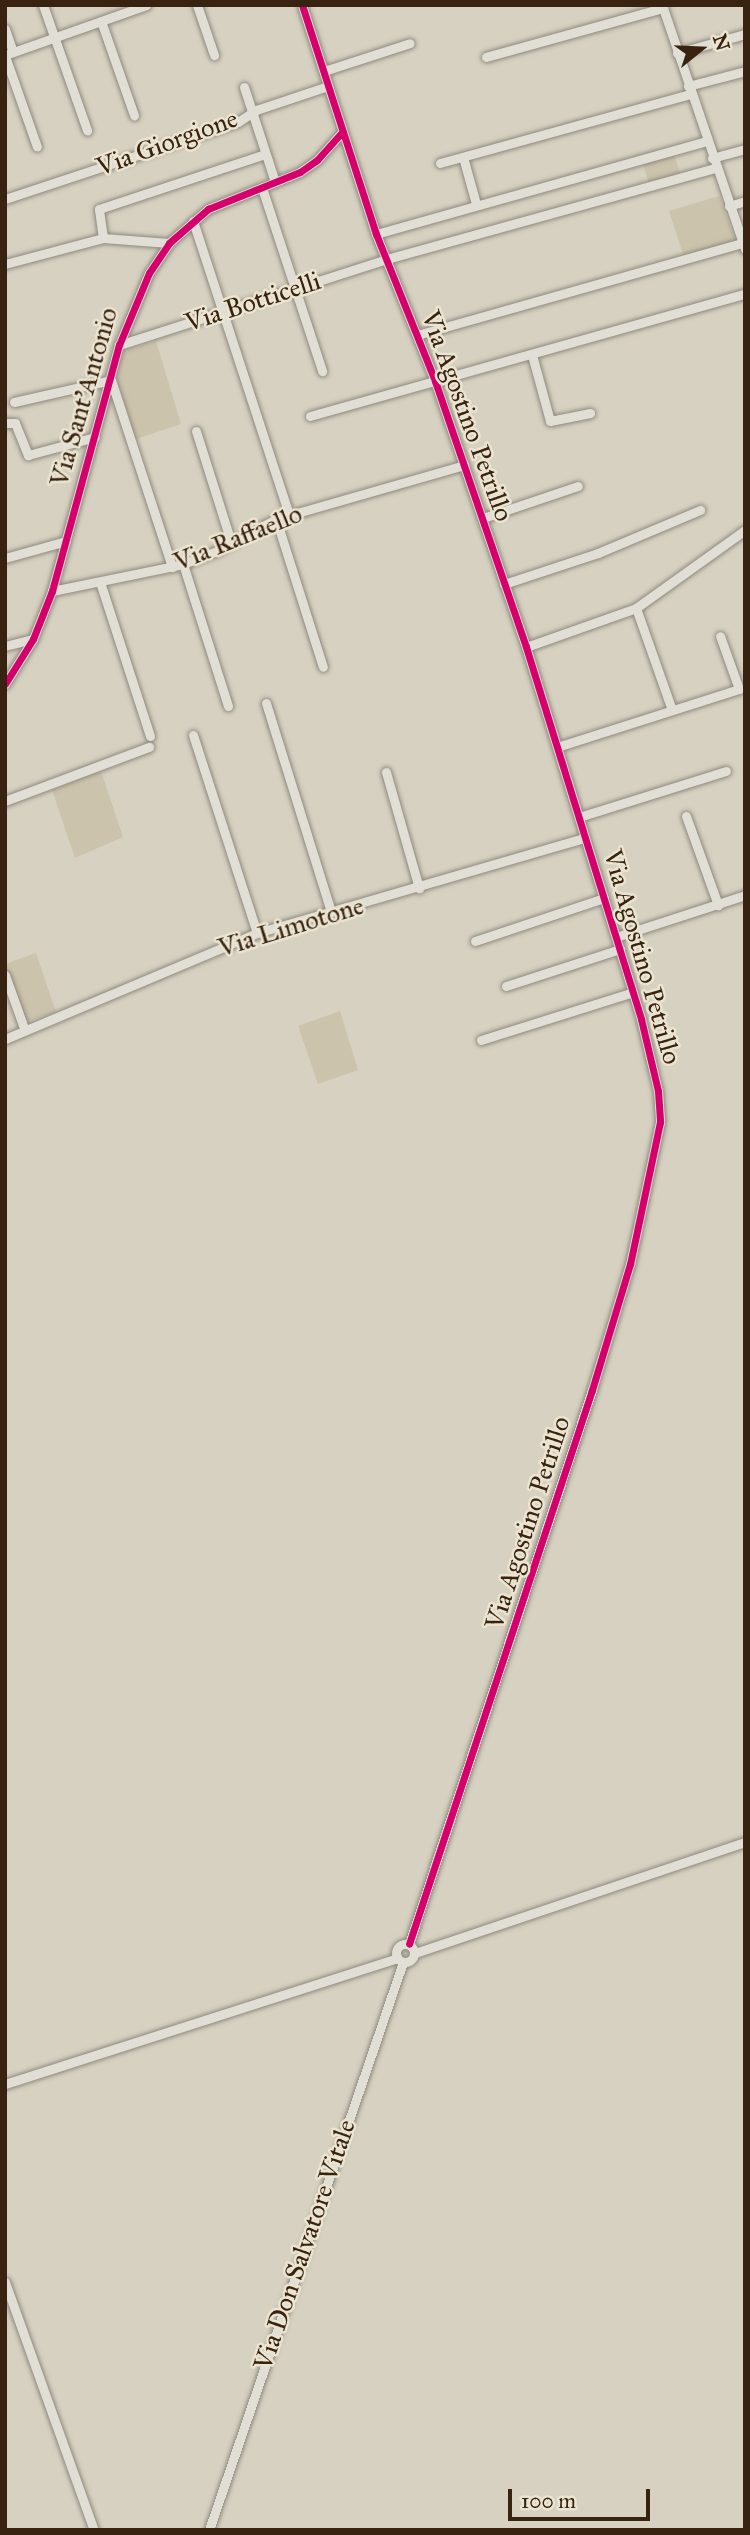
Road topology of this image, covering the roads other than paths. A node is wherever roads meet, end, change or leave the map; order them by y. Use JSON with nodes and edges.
{"nodes":[{"id":1,"x":43,"y":5,"type":"edge"},
{"id":2,"x":146,"y":5,"type":"edge"},
{"id":3,"x":197,"y":5,"type":"edge"},
{"id":4,"x":302,"y":5,"type":"edge"},
{"id":5,"x":662,"y":7,"type":"edge"},
{"id":6,"x":101,"y":21,"type":"junction"},
{"id":7,"x":5,"y":29,"type":"edge"},
{"id":8,"x":745,"y":34,"type":"edge"},
{"id":9,"x":54,"y":37,"type":"junction"},
{"id":10,"x":410,"y":43,"type":"dead end"},
{"id":11,"x":677,"y":53,"type":"junction"},
{"id":12,"x":8,"y":55,"type":"edge"},
{"id":13,"x":214,"y":55,"type":"dead end"},
{"id":14,"x":486,"y":57,"type":"dead end"},
{"id":15,"x":324,"y":71,"type":"junction"},
{"id":16,"x":745,"y":71,"type":"edge"},
{"id":17,"x":328,"y":86,"type":"junction"},
{"id":18,"x":244,"y":87,"type":"dead end"},
{"id":19,"x":689,"y":90,"type":"junction"},
{"id":20,"x":252,"y":112,"type":"junction"},
{"id":21,"x":134,"y":115,"type":"dead end"},
{"id":22,"x":86,"y":130,"type":"dead end"},
{"id":23,"x":342,"y":132,"type":"junction"},
{"id":24,"x":706,"y":141,"type":"junction"},
{"id":25,"x":37,"y":147,"type":"dead end"},
{"id":26,"x":745,"y":149,"type":"edge"},
{"id":27,"x":265,"y":154,"type":"junction"},
{"id":28,"x":463,"y":157,"type":"junction"},
{"id":29,"x":712,"y":158,"type":"junction"},
{"id":30,"x":440,"y":163,"type":"dead end"},
{"id":31,"x":716,"y":169,"type":"junction"},
{"id":32,"x":275,"y":182,"type":"junction"},
{"id":33,"x":262,"y":188,"type":"junction"},
{"id":34,"x":5,"y":199,"type":"edge"},
{"id":35,"x":745,"y":201,"type":"edge"},
{"id":36,"x":476,"y":204,"type":"junction"},
{"id":37,"x":729,"y":206,"type":"junction"},
{"id":38,"x":193,"y":221,"type":"junction"},
{"id":39,"x":376,"y":234,"type":"junction"},
{"id":40,"x":103,"y":238,"type":"junction"},
{"id":41,"x":169,"y":243,"type":"junction"},
{"id":42,"x":744,"y":246,"type":"edge"},
{"id":43,"x":387,"y":259,"type":"junction"},
{"id":44,"x":5,"y":264,"type":"edge"},
{"id":45,"x":296,"y":288,"type":"junction"},
{"id":46,"x":745,"y":294,"type":"edge"},
{"id":47,"x":222,"y":311,"type":"junction"},
{"id":48,"x":417,"y":335,"type":"junction"},
{"id":49,"x":119,"y":345,"type":"junction"},
{"id":50,"x":532,"y":355,"type":"junction"},
{"id":51,"x":322,"y":371,"type":"dead end"},
{"id":52,"x":111,"y":380,"type":"junction"},
{"id":53,"x":435,"y":381,"type":"junction"},
{"id":54,"x":14,"y":402,"type":"dead end"},
{"id":55,"x":590,"y":413,"type":"dead end"},
{"id":56,"x":310,"y":416,"type":"dead end"},
{"id":57,"x":5,"y":423,"type":"edge"},
{"id":58,"x":196,"y":431,"type":"dead end"},
{"id":59,"x":95,"y":437,"type":"junction"},
{"id":60,"x":464,"y":465,"type":"junction"},
{"id":61,"x":578,"y":486,"type":"dead end"},
{"id":62,"x":700,"y":510,"type":"dead end"},
{"id":63,"x":289,"y":515,"type":"junction"},
{"id":64,"x":276,"y":519,"type":"junction"},
{"id":65,"x":483,"y":519,"type":"junction"},
{"id":66,"x":745,"y":530,"type":"edge"},
{"id":67,"x":66,"y":541,"type":"junction"},
{"id":68,"x":231,"y":542,"type":"junction"},
{"id":69,"x":5,"y":558,"type":"edge"},
{"id":70,"x":183,"y":564,"type":"junction"},
{"id":71,"x":172,"y":567,"type":"junction"},
{"id":72,"x":100,"y":582,"type":"junction"},
{"id":73,"x":505,"y":584,"type":"junction"},
{"id":74,"x":52,"y":591,"type":"junction"},
{"id":75,"x":636,"y":608,"type":"junction"},
{"id":76,"x":720,"y":636,"type":"dead end"},
{"id":77,"x":33,"y":639,"type":"junction"},
{"id":78,"x":5,"y":646,"type":"edge"},
{"id":79,"x":526,"y":646,"type":"junction"},
{"id":80,"x":323,"y":667,"type":"dead end"},
{"id":81,"x":5,"y":684,"type":"edge"},
{"id":82,"x":266,"y":703,"type":"dead end"},
{"id":83,"x":228,"y":706,"type":"dead end"},
{"id":84,"x":672,"y":710,"type":"junction"},
{"id":85,"x":193,"y":735,"type":"dead end"},
{"id":86,"x":150,"y":736,"type":"dead end"},
{"id":87,"x":149,"y":747,"type":"dead end"},
{"id":88,"x":557,"y":747,"type":"junction"},
{"id":89,"x":726,"y":771,"type":"dead end"},
{"id":90,"x":386,"y":772,"type":"dead end"},
{"id":91,"x":5,"y":801,"type":"edge"},
{"id":92,"x":686,"y":816,"type":"dead end"},
{"id":93,"x":579,"y":817,"type":"junction"},
{"id":94,"x":585,"y":838,"type":"junction"},
{"id":95,"x":419,"y":888,"type":"junction"},
{"id":96,"x":745,"y":895,"type":"edge"},
{"id":97,"x":604,"y":898,"type":"junction"},
{"id":98,"x":718,"y":905,"type":"junction"},
{"id":99,"x":331,"y":912,"type":"junction"},
{"id":100,"x":257,"y":933,"type":"junction"},
{"id":101,"x":616,"y":937,"type":"junction"},
{"id":102,"x":475,"y":941,"type":"dead end"},
{"id":103,"x":620,"y":949,"type":"junction"},
{"id":104,"x":5,"y":975,"type":"edge"},
{"id":105,"x":506,"y":986,"type":"dead end"},
{"id":106,"x":633,"y":992,"type":"junction"},
{"id":107,"x":25,"y":1031,"type":"junction"},
{"id":108,"x":5,"y":1039,"type":"edge"},
{"id":109,"x":481,"y":1040,"type":"dead end"},
{"id":110,"x":745,"y":1842,"type":"edge"},
{"id":111,"x":412,"y":1949,"type":"junction"},
{"id":112,"x":400,"y":1960,"type":"junction"},
{"id":113,"x":5,"y":2084,"type":"edge"},
{"id":114,"x":5,"y":2281,"type":"edge"},
{"id":115,"x":94,"y":2530,"type":"edge"},
{"id":116,"x":209,"y":2530,"type":"edge"}],
"edges":[{"from":1,"to":9,"type":"street"},
{"from":2,"to":6,"type":"street"},
{"from":3,"to":13,"type":"street"},
{"from":4,"to":15,"type":"street","name":"Via Agostino Petrillo"},
{"from":5,"to":11,"type":"street"},
{"from":5,"to":14,"type":"street"},
{"from":6,"to":9,"type":"street"},
{"from":6,"to":21,"type":"street"},
{"from":7,"to":12,"type":"street"},
{"from":8,"to":11,"type":"street"},
{"from":9,"to":12,"type":"street"},
{"from":9,"to":22,"type":"street"},
{"from":10,"to":15,"type":"street"},
{"from":11,"to":19,"type":"street"},
{"from":12,"to":25,"type":"street"},
{"from":15,"to":17,"type":"street","name":"Via Agostino Petrillo"},
{"from":16,"to":19,"type":"street"},
{"from":17,"to":20,"type":"street","name":"Via Giorgione"},
{"from":17,"to":23,"type":"street","name":"Via Agostino Petrillo"},
{"from":18,"to":20,"type":"street"},
{"from":19,"to":24,"type":"street"},
{"from":19,"to":28,"type":"street"},
{"from":20,"to":27,"type":"street"},
{"from":20,"to":34,"type":"street","name":"Via Giorgione"},
{"from":23,"to":32,"type":"street","name":"Via Sant'Antonio"},
{"from":23,"to":39,"type":"street","name":"Via Agostino Petrillo"},
{"from":24,"to":29,"type":"street"},
{"from":24,"to":36,"type":"street"},
{"from":26,"to":29,"type":"street"},
{"from":27,"to":32,"type":"street"},
{"from":27,"to":40,"type":"street"},
{"from":28,"to":30,"type":"street"},
{"from":28,"to":36,"type":"street"},
{"from":29,"to":31,"type":"street"},
{"from":31,"to":37,"type":"street"},
{"from":31,"to":43,"type":"street","name":"Via Botticelli"},
{"from":32,"to":33,"type":"street","name":"Via Sant'Antonio"},
{"from":33,"to":38,"type":"street","name":"Via Sant'Antonio"},
{"from":33,"to":45,"type":"street"},
{"from":35,"to":37,"type":"street"},
{"from":36,"to":39,"type":"street"},
{"from":37,"to":42,"type":"street"},
{"from":38,"to":41,"type":"street","name":"Via Sant'Antonio"},
{"from":38,"to":47,"type":"street"},
{"from":39,"to":43,"type":"street","name":"Via Agostino Petrillo"},
{"from":40,"to":41,"type":"street"},
{"from":40,"to":44,"type":"street"},
{"from":41,"to":49,"type":"street","name":"Via Sant'Antonio"},
{"from":42,"to":48,"type":"street"},
{"from":43,"to":45,"type":"street","name":"Via Botticelli"},
{"from":43,"to":48,"type":"street","name":"Via Agostino Petrillo"},
{"from":45,"to":47,"type":"street","name":"Via Botticelli"},
{"from":45,"to":51,"type":"street"},
{"from":46,"to":50,"type":"street"},
{"from":47,"to":49,"type":"street","name":"Via Botticelli"},
{"from":47,"to":63,"type":"street"},
{"from":48,"to":53,"type":"street","name":"Via Agostino Petrillo"},
{"from":49,"to":52,"type":"street","name":"Via Sant'Antonio"},
{"from":50,"to":53,"type":"street"},
{"from":50,"to":55,"type":"street"},
{"from":52,"to":54,"type":"street"},
{"from":52,"to":59,"type":"street","name":"Via Sant'Antonio"},
{"from":52,"to":71,"type":"street"},
{"from":53,"to":56,"type":"street"},
{"from":53,"to":60,"type":"street","name":"Via Agostino Petrillo"},
{"from":57,"to":59,"type":"street"},
{"from":58,"to":68,"type":"street"},
{"from":59,"to":67,"type":"street","name":"Via Sant'Antonio"},
{"from":60,"to":63,"type":"street","name":"Via Raffaello"},
{"from":60,"to":65,"type":"street","name":"Via Agostino Petrillo"},
{"from":61,"to":65,"type":"street"},
{"from":62,"to":73,"type":"street"},
{"from":63,"to":64,"type":"street","name":"Via Raffaello"},
{"from":64,"to":68,"type":"street","name":"Via Raffaello"},
{"from":64,"to":80,"type":"street"},
{"from":65,"to":73,"type":"street","name":"Via Agostino Petrillo"},
{"from":66,"to":75,"type":"street"},
{"from":67,"to":69,"type":"street"},
{"from":67,"to":74,"type":"street","name":"Via Sant'Antonio"},
{"from":68,"to":70,"type":"street","name":"Via Raffaello"},
{"from":70,"to":71,"type":"street","name":"Via Raffaello"},
{"from":70,"to":83,"type":"street"},
{"from":71,"to":72,"type":"street","name":"Via Raffaello"},
{"from":72,"to":74,"type":"street","name":"Via Raffaello"},
{"from":72,"to":86,"type":"street"},
{"from":73,"to":79,"type":"street","name":"Via Agostino Petrillo"},
{"from":74,"to":77,"type":"street","name":"Via Sant'Antonio"},
{"from":75,"to":79,"type":"street"},
{"from":75,"to":84,"type":"street"},
{"from":76,"to":84,"type":"street"},
{"from":77,"to":78,"type":"street"},
{"from":77,"to":81,"type":"street","name":"Via Sant'Antonio"},
{"from":79,"to":88,"type":"street","name":"Via Agostino Petrillo"},
{"from":82,"to":99,"type":"street"},
{"from":84,"to":88,"type":"street"},
{"from":85,"to":100,"type":"street"},
{"from":87,"to":91,"type":"street"},
{"from":88,"to":93,"type":"street","name":"Via Agostino Petrillo"},
{"from":89,"to":93,"type":"street"},
{"from":90,"to":95,"type":"street"},
{"from":92,"to":98,"type":"street"},
{"from":93,"to":94,"type":"street","name":"Via Agostino Petrillo"},
{"from":94,"to":95,"type":"street","name":"Via Limotone"},
{"from":94,"to":97,"type":"street","name":"Via Agostino Petrillo"},
{"from":95,"to":99,"type":"street","name":"Via Limotone"},
{"from":96,"to":98,"type":"street"},
{"from":97,"to":101,"type":"street","name":"Via Agostino Petrillo"},
{"from":97,"to":102,"type":"street"},
{"from":98,"to":101,"type":"street"},
{"from":99,"to":100,"type":"street","name":"Via Limotone"},
{"from":100,"to":107,"type":"street","name":"Via Limotone"},
{"from":101,"to":103,"type":"street","name":"Via Agostino Petrillo"},
{"from":103,"to":105,"type":"street"},
{"from":103,"to":106,"type":"street","name":"Via Agostino Petrillo"},
{"from":104,"to":107,"type":"street"},
{"from":106,"to":109,"type":"street"},
{"from":106,"to":111,"type":"street","name":"Via Agostino Petrillo"},
{"from":107,"to":108,"type":"street","name":"Via Limotone"},
{"from":110,"to":111,"type":"street"},
{"from":111,"to":112,"type":"street"},
{"from":111,"to":112,"type":"street"},
{"from":112,"to":113,"type":"street"},
{"from":112,"to":116,"type":"street","name":"Via Don Salvatore Vitale"},
{"from":114,"to":115,"type":"street"}]}
